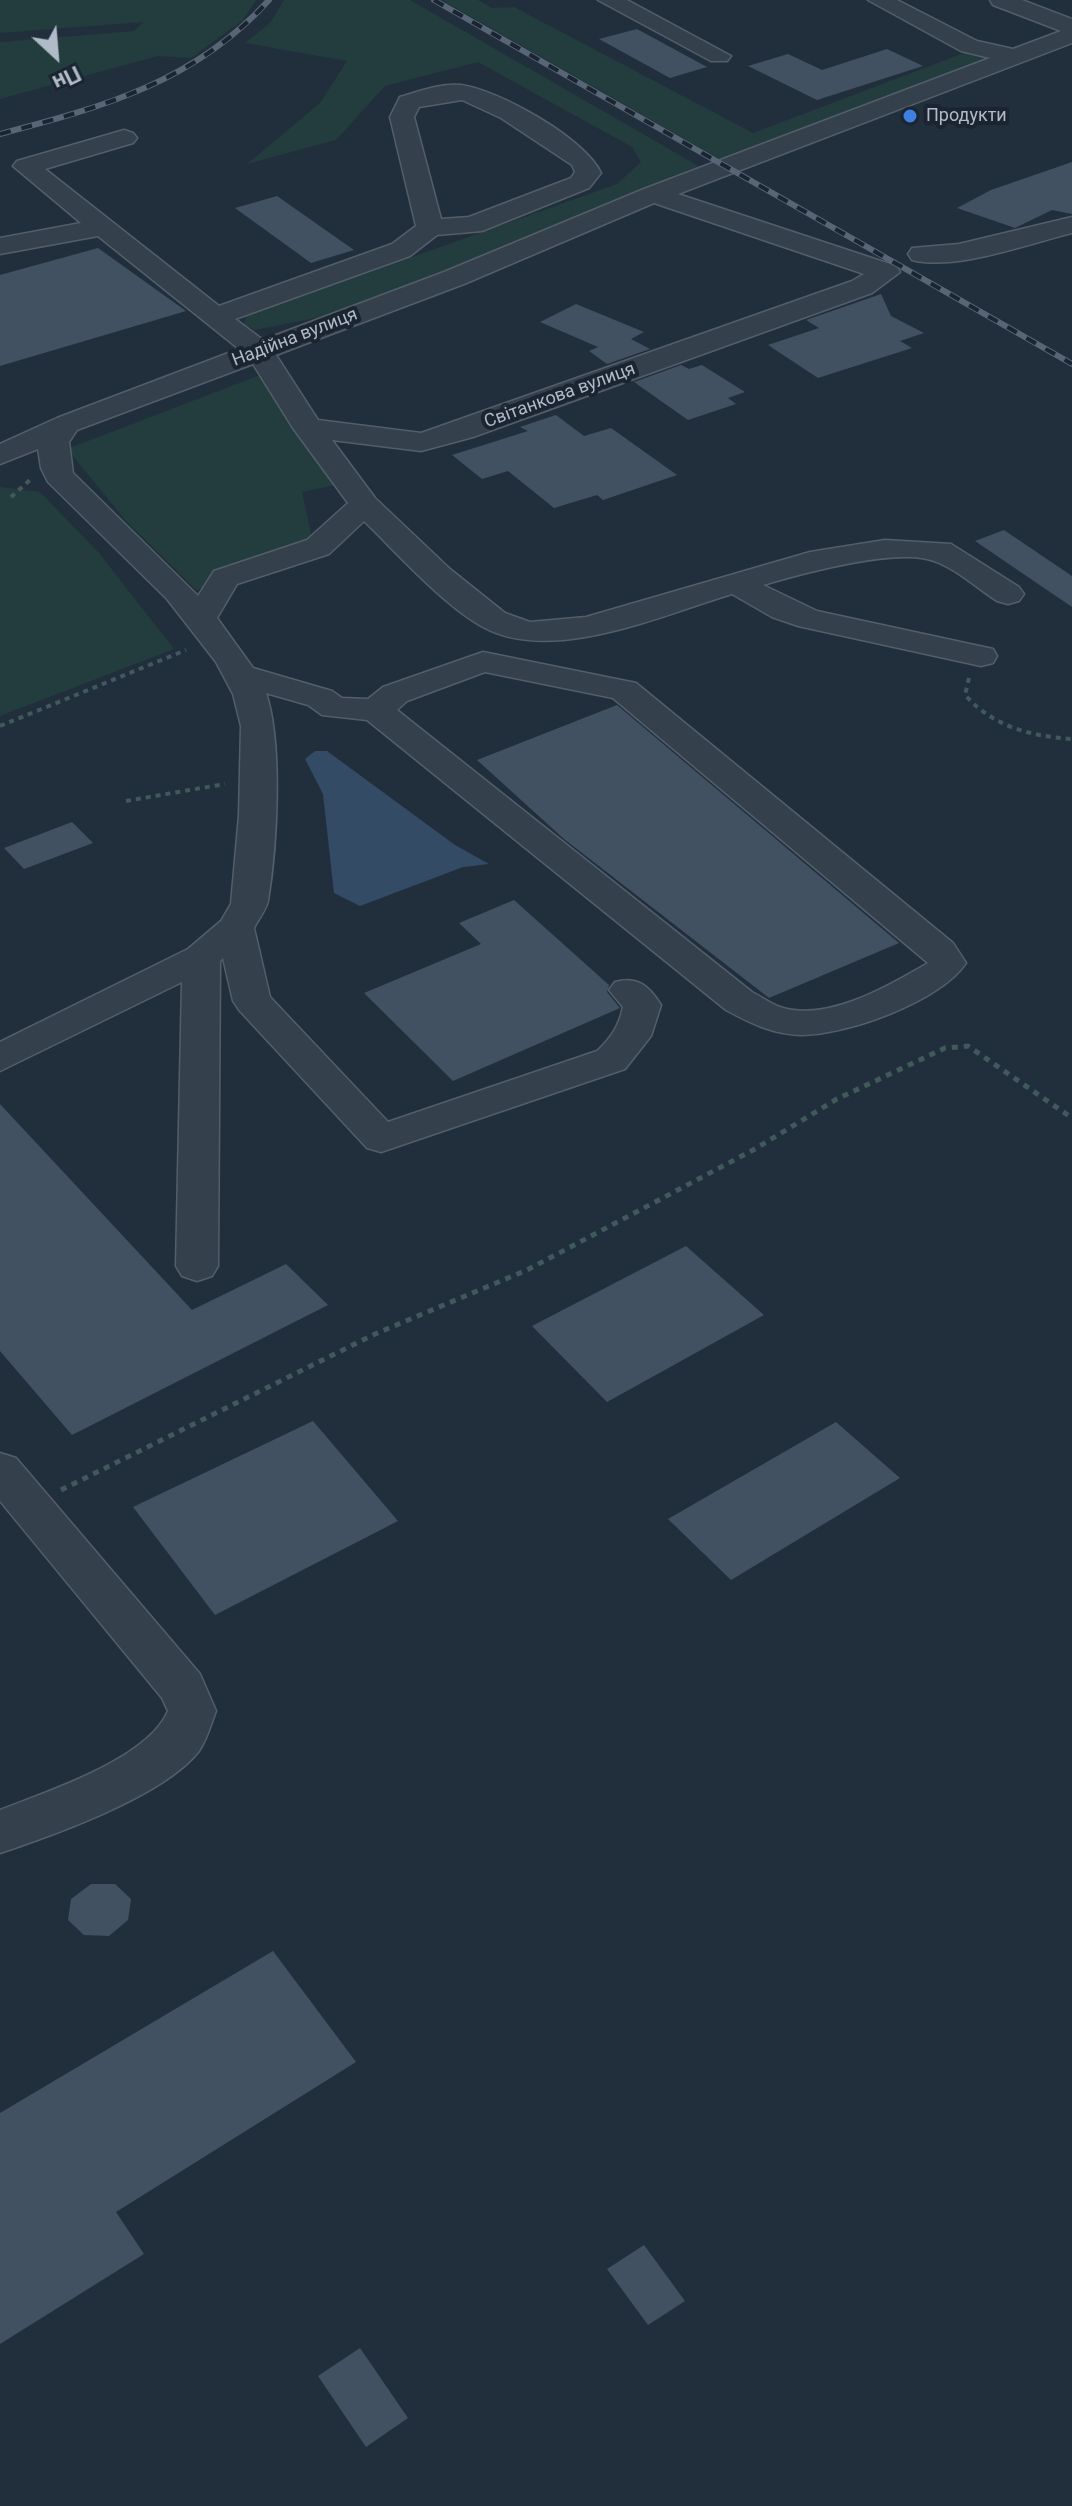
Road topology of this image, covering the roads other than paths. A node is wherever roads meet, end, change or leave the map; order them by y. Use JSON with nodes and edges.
{"nodes":[{"id":1,"x":609,"y":0,"type":"edge"},
{"id":2,"x":879,"y":0,"type":"edge"},
{"id":3,"x":1001,"y":0,"type":"edge"},
{"id":4,"x":1072,"y":27,"type":"edge"},
{"id":5,"x":1072,"y":35,"type":"edge"},
{"id":6,"x":719,"y":56,"type":"dead end"},
{"id":7,"x":1015,"y":57,"type":"junction"},
{"id":8,"x":124,"y":138,"type":"dead end"},
{"id":9,"x":653,"y":194,"type":"junction"},
{"id":10,"x":1072,"y":225,"type":"edge"},
{"id":11,"x":103,"y":227,"type":"junction"},
{"id":12,"x":430,"y":228,"type":"junction"},
{"id":13,"x":0,"y":246,"type":"edge"},
{"id":14,"x":921,"y":254,"type":"dead end"},
{"id":15,"x":214,"y":317,"type":"junction"},
{"id":16,"x":260,"y":352,"type":"junction"},
{"id":17,"x":67,"y":424,"type":"junction"},
{"id":18,"x":308,"y":428,"type":"junction"},
{"id":19,"x":0,"y":455,"type":"edge"},
{"id":20,"x":364,"y":504,"type":"junction"},
{"id":21,"x":739,"y":585,"type":"junction"},
{"id":22,"x":1008,"y":594,"type":"dead end"},
{"id":23,"x":209,"y":628,"type":"junction"},
{"id":24,"x":981,"y":656,"type":"road end"},
{"id":25,"x":244,"y":676,"type":"junction"},
{"id":26,"x":376,"y":710,"type":"junction"},
{"id":27,"x":235,"y":928,"type":"junction"},
{"id":28,"x":201,"y":957,"type":"junction"},
{"id":29,"x":628,"y":990,"type":"dead end"},
{"id":30,"x":0,"y":1058,"type":"edge"},
{"id":31,"x":197,"y":1266,"type":"dead end"},
{"id":32,"x":0,"y":1470,"type":"edge"},
{"id":33,"x":0,"y":1832,"type":"edge"}],
"edges":[{"from":1,"to":6,"type":"street"},
{"from":2,"to":7,"type":"street"},
{"from":3,"to":4,"type":"street"},
{"from":5,"to":7,"type":"street","name":"Надійна вулиця"},
{"from":7,"to":9,"type":"street","name":"Надійна вулиця"},
{"from":8,"to":11,"type":"street"},
{"from":9,"to":16,"type":"street","name":"Надійна вулиця"},
{"from":9,"to":18,"type":"street","name":"Світанкова вулиця"},
{"from":10,"to":14,"type":"street"},
{"from":11,"to":13,"type":"street"},
{"from":11,"to":15,"type":"street"},
{"from":12,"to":12,"type":"street"},
{"from":12,"to":15,"type":"street"},
{"from":15,"to":16,"type":"street"},
{"from":16,"to":17,"type":"street","name":"Надійна вулиця"},
{"from":16,"to":18,"type":"street"},
{"from":17,"to":19,"type":"street","name":"Надійна вулиця"},
{"from":17,"to":23,"type":"street"},
{"from":18,"to":20,"type":"street"},
{"from":20,"to":21,"type":"street"},
{"from":20,"to":23,"type":"street"},
{"from":21,"to":22,"type":"street"},
{"from":21,"to":24,"type":"street"},
{"from":23,"to":25,"type":"street"},
{"from":25,"to":26,"type":"street"},
{"from":25,"to":27,"type":"street"},
{"from":26,"to":26,"type":"street"},
{"from":27,"to":28,"type":"street"},
{"from":27,"to":29,"type":"street"},
{"from":28,"to":30,"type":"street"},
{"from":28,"to":31,"type":"street"},
{"from":32,"to":33,"type":"street"}]}
